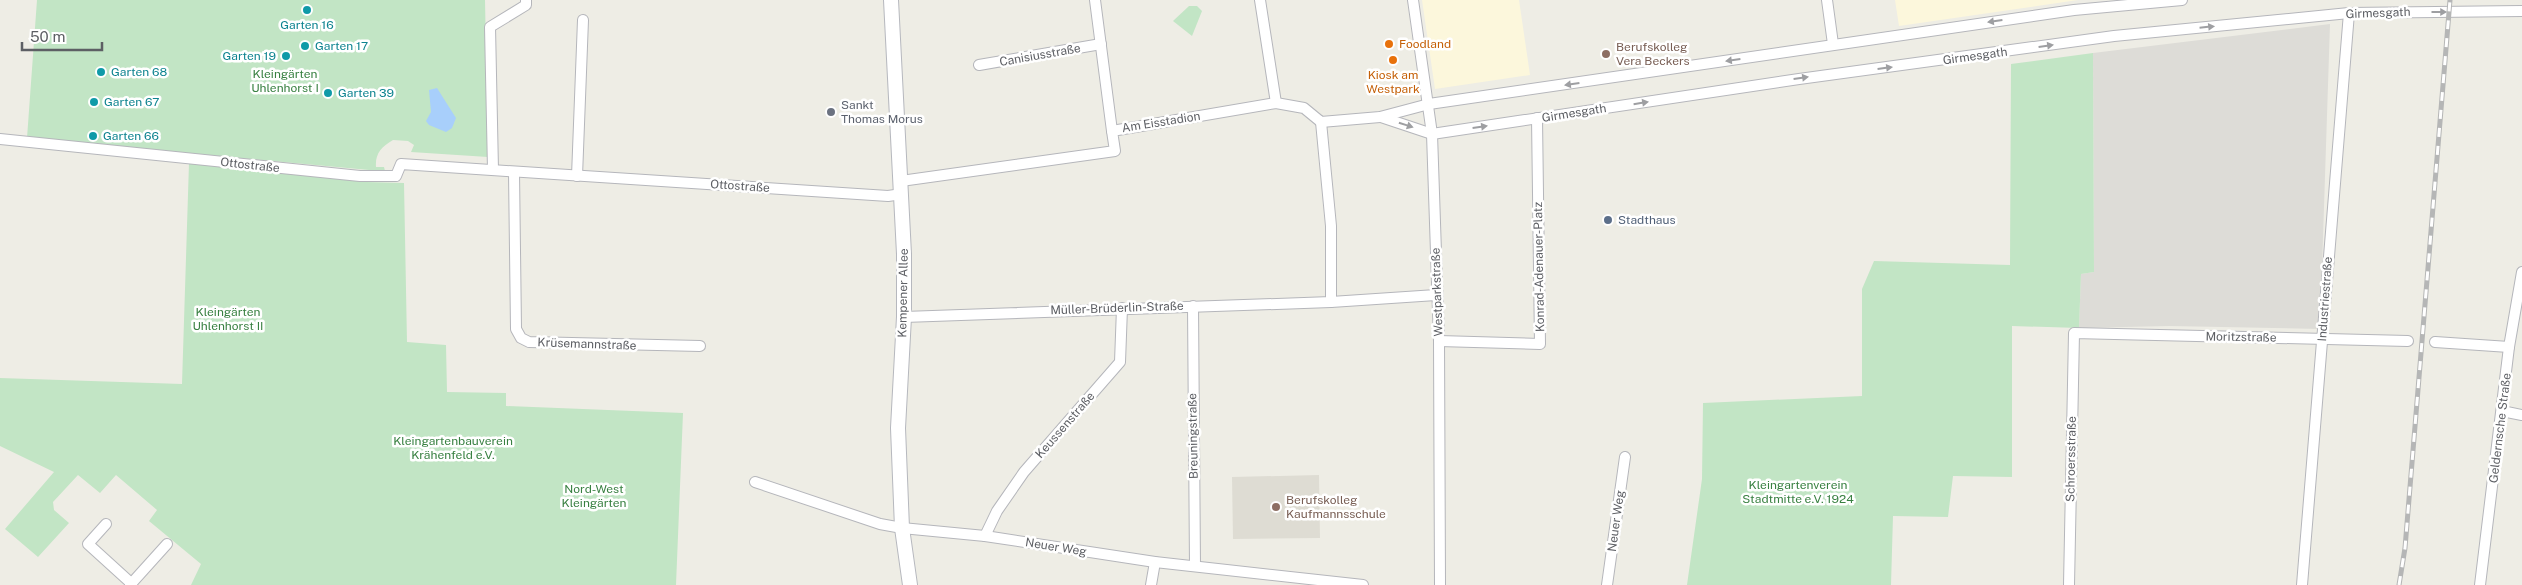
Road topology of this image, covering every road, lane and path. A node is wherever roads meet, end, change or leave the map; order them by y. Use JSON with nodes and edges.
{"nodes":[{"id":1,"x":526,"y":0,"type":"edge"},
{"id":2,"x":891,"y":0,"type":"edge"},
{"id":3,"x":1095,"y":0,"type":"edge"},
{"id":4,"x":1260,"y":0,"type":"edge"},
{"id":5,"x":1414,"y":0,"type":"edge"},
{"id":6,"x":1827,"y":0,"type":"edge"},
{"id":7,"x":2182,"y":0,"type":"edge"},
{"id":8,"x":2522,"y":11,"type":"edge"},
{"id":9,"x":2349,"y":13,"type":"junction"},
{"id":10,"x":583,"y":20,"type":"dead end"},
{"id":11,"x":1101,"y":44,"type":"junction"},
{"id":12,"x":1833,"y":44,"type":"junction"},
{"id":13,"x":978,"y":65,"type":"dead end"},
{"id":14,"x":1276,"y":103,"type":"junction"},
{"id":15,"x":1428,"y":104,"type":"junction"},
{"id":16,"x":1380,"y":117,"type":"junction"},
{"id":17,"x":1536,"y":118,"type":"junction"},
{"id":18,"x":1321,"y":122,"type":"junction"},
{"id":19,"x":1112,"y":131,"type":"junction"},
{"id":20,"x":1432,"y":134,"type":"junction"},
{"id":21,"x":0,"y":138,"type":"edge"},
{"id":22,"x":493,"y":170,"type":"junction"},
{"id":23,"x":514,"y":172,"type":"junction"},
{"id":24,"x":577,"y":176,"type":"junction"},
{"id":25,"x":901,"y":188,"type":"junction"},
{"id":26,"x":2522,"y":272,"type":"edge"},
{"id":27,"x":1436,"y":294,"type":"junction"},
{"id":28,"x":1331,"y":302,"type":"junction"},
{"id":29,"x":1193,"y":306,"type":"junction"},
{"id":30,"x":1122,"y":308,"type":"junction"},
{"id":31,"x":904,"y":316,"type":"junction"},
{"id":32,"x":2074,"y":333,"type":"joint"},
{"id":33,"x":2322,"y":339,"type":"junction"},
{"id":34,"x":1439,"y":341,"type":"junction"},
{"id":35,"x":2408,"y":341,"type":"dead end"},
{"id":36,"x":2435,"y":342,"type":"dead end"},
{"id":37,"x":700,"y":346,"type":"dead end"},
{"id":38,"x":2509,"y":347,"type":"junction"},
{"id":39,"x":2502,"y":411,"type":"junction"},
{"id":40,"x":2522,"y":415,"type":"edge"},
{"id":41,"x":1625,"y":457,"type":"dead end"},
{"id":42,"x":755,"y":482,"type":"dead end"},
{"id":43,"x":106,"y":524,"type":"dead end"},
{"id":44,"x":902,"y":528,"type":"junction"},
{"id":45,"x":985,"y":536,"type":"junction"},
{"id":46,"x":167,"y":544,"type":"dead end"},
{"id":47,"x":1155,"y":562,"type":"junction"},
{"id":48,"x":1195,"y":566,"type":"junction"},
{"id":49,"x":131,"y":584,"type":"edge"},
{"id":50,"x":910,"y":585,"type":"edge"},
{"id":51,"x":1151,"y":585,"type":"edge"},
{"id":52,"x":1363,"y":585,"type":"edge"},
{"id":53,"x":1440,"y":585,"type":"edge"},
{"id":54,"x":1607,"y":585,"type":"edge"},
{"id":55,"x":2069,"y":585,"type":"edge"},
{"id":56,"x":2302,"y":585,"type":"edge"},
{"id":57,"x":2480,"y":585,"type":"edge"}],
"edges":[{"from":1,"to":22,"type":"street"},
{"from":2,"to":25,"type":"street","name":"Kempener Allee"},
{"from":3,"to":11,"type":"street"},
{"from":4,"to":14,"type":"street"},
{"from":5,"to":15,"type":"street","name":"Westparkstraße"},
{"from":6,"to":12,"type":"street"},
{"from":7,"to":12,"type":"street","one_way":true},
{"from":9,"to":8,"type":"street","name":"Girmesgath","one_way":true},
{"from":17,"to":9,"type":"street","name":"Girmesgath","one_way":true},
{"from":9,"to":33,"type":"street","name":"Industriestraße"},
{"from":10,"to":24,"type":"street"},
{"from":11,"to":13,"type":"street","name":"Canisiusstraße"},
{"from":11,"to":19,"type":"street"},
{"from":12,"to":15,"type":"street","one_way":true},
{"from":14,"to":18,"type":"street","name":"Am Eisstadion"},
{"from":14,"to":19,"type":"street","name":"Am Eisstadion"},
{"from":15,"to":16,"type":"street"},
{"from":15,"to":20,"type":"street","name":"Westparkstraße"},
{"from":16,"to":18,"type":"street"},
{"from":16,"to":20,"type":"street","one_way":true},
{"from":20,"to":17,"type":"street","name":"Girmesgath","one_way":true},
{"from":17,"to":34,"type":"street","name":"Konrad-Adenauer-Platz"},
{"from":18,"to":28,"type":"street"},
{"from":19,"to":25,"type":"street","name":"Am Eisstadion"},
{"from":20,"to":27,"type":"street","name":"Westparkstraße"},
{"from":21,"to":22,"type":"street","name":"Ottostraße"},
{"from":22,"to":23,"type":"street","name":"Ottostraße"},
{"from":23,"to":24,"type":"street","name":"Ottostraße"},
{"from":23,"to":37,"type":"street","name":"Krüsemannstraße"},
{"from":24,"to":25,"type":"street","name":"Ottostraße"},
{"from":25,"to":31,"type":"street","name":"Kempener Allee"},
{"from":26,"to":38,"type":"street","name":"Geldernsche Straße"},
{"from":27,"to":28,"type":"street","name":"Müller-Brüderlin-Straße"},
{"from":27,"to":34,"type":"street","name":"Westparkstraße"},
{"from":28,"to":29,"type":"street","name":"Müller-Brüderlin-Straße"},
{"from":29,"to":30,"type":"street","name":"Müller-Brüderlin-Straße"},
{"from":29,"to":48,"type":"street","name":"Breuningstraße"},
{"from":30,"to":31,"type":"street","name":"Müller-Brüderlin-Straße"},
{"from":30,"to":45,"type":"street","name":"Keussenstraße"},
{"from":31,"to":44,"type":"street","name":"Kempener Allee"},
{"from":32,"to":33,"type":"street","name":"Moritzstraße"},
{"from":32,"to":55,"type":"street","name":"Schroersstraße"},
{"from":33,"to":35,"type":"street","name":"Moritzstraße"},
{"from":33,"to":56,"type":"street","name":"Industriestraße"},
{"from":34,"to":53,"type":"street","name":"Westparkstraße"},
{"from":36,"to":38,"type":"street"},
{"from":38,"to":39,"type":"street","name":"Geldernsche Straße"},
{"from":39,"to":40,"type":"street"},
{"from":39,"to":57,"type":"street","name":"Geldernsche Straße"},
{"from":41,"to":54,"type":"street","name":"Neuer Weg"},
{"from":42,"to":44,"type":"street","name":"Neuer Weg"},
{"from":43,"to":49,"type":"street"},
{"from":44,"to":45,"type":"street","name":"Neuer Weg"},
{"from":44,"to":50,"type":"street","name":"Kempener Allee"},
{"from":45,"to":47,"type":"street","name":"Neuer Weg"},
{"from":46,"to":49,"type":"street"},
{"from":47,"to":48,"type":"street","name":"Neuer Weg"},
{"from":47,"to":51,"type":"street"},
{"from":48,"to":52,"type":"street","name":"Neuer Weg"}]}
